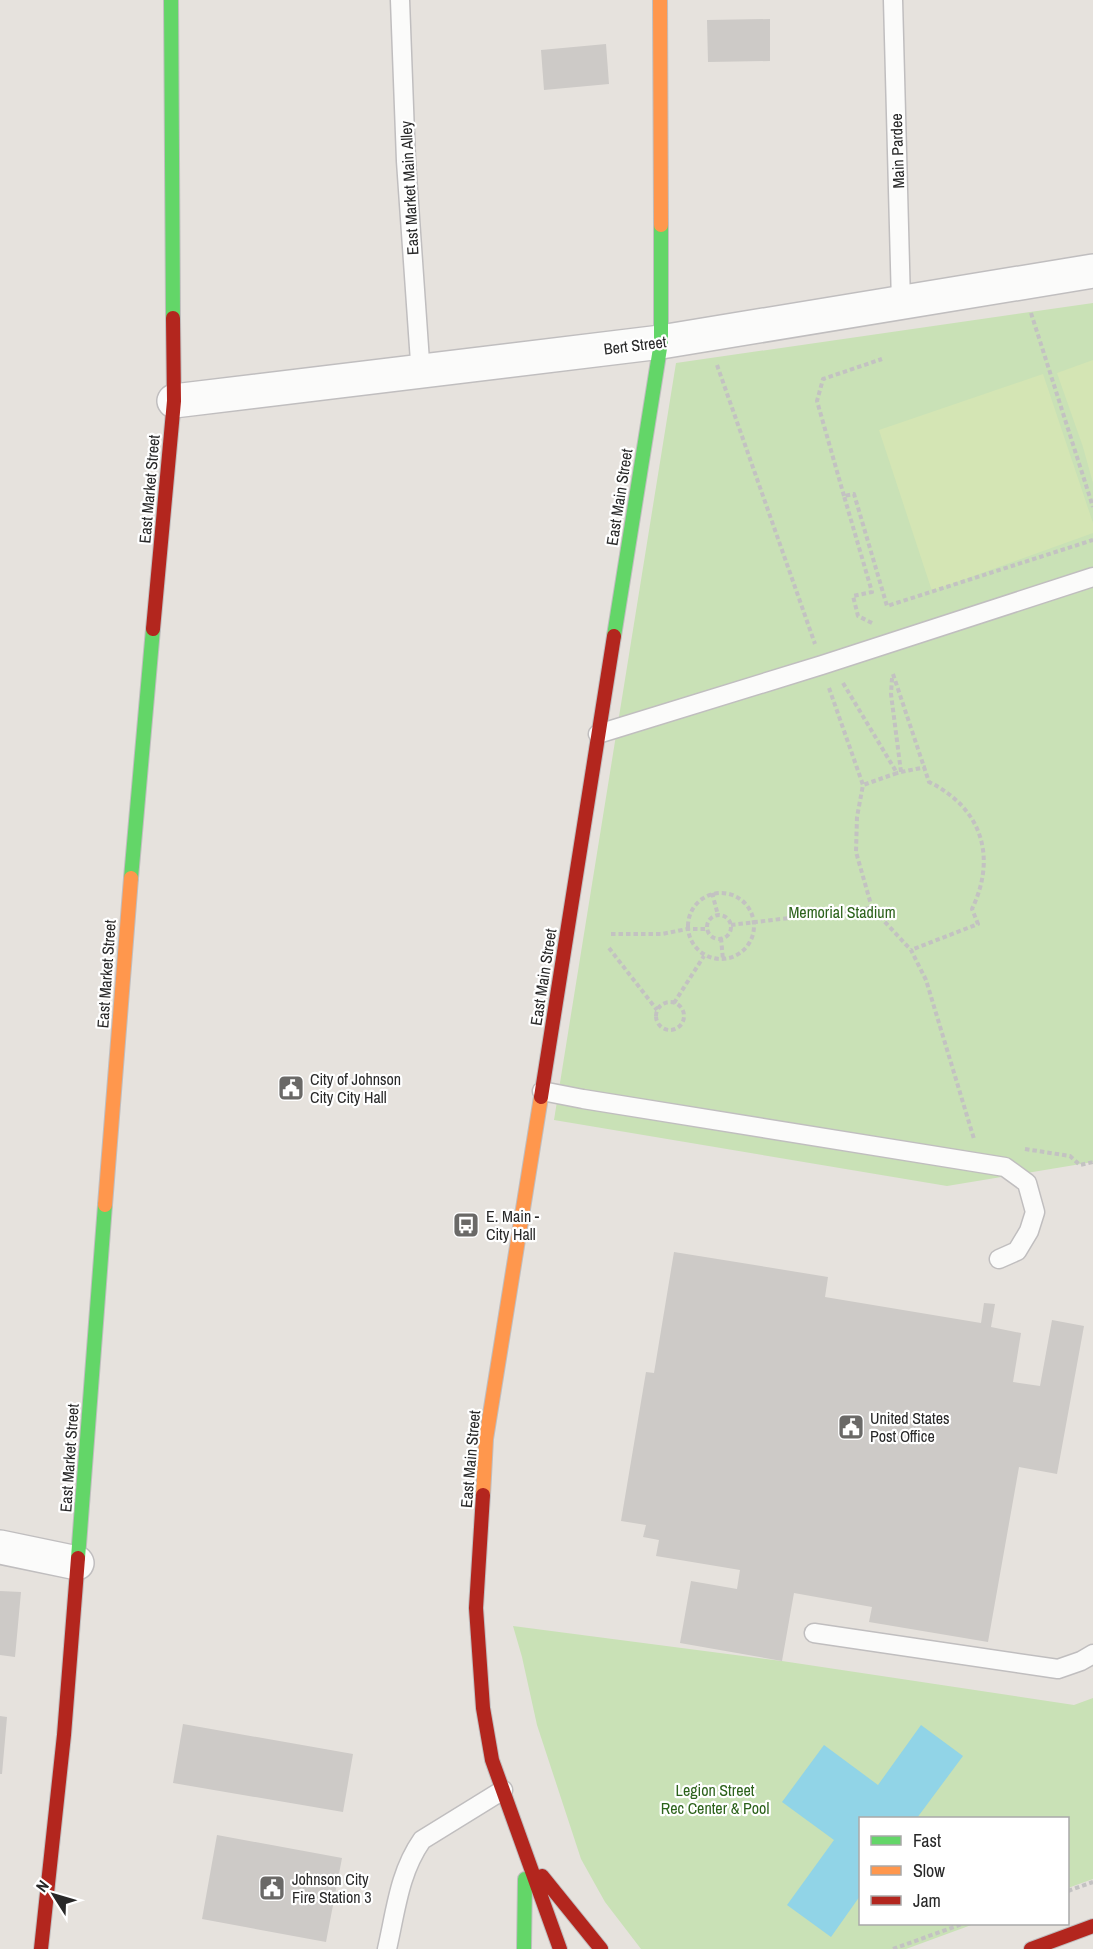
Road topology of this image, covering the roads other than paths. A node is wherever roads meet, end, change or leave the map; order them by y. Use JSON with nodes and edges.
{"nodes":[{"id":1,"x":171,"y":0,"type":"edge"},
{"id":2,"x":400,"y":0,"type":"edge"},
{"id":3,"x":660,"y":0,"type":"edge"},
{"id":4,"x":892,"y":0,"type":"edge"},
{"id":5,"x":1093,"y":271,"type":"edge"},
{"id":6,"x":901,"y":303,"type":"junction"},
{"id":7,"x":661,"y":342,"type":"junction"},
{"id":8,"x":420,"y":374,"type":"junction"},
{"id":9,"x":174,"y":401,"type":"junction"},
{"id":10,"x":1093,"y":577,"type":"edge"},
{"id":11,"x":598,"y":734,"type":"junction"},
{"id":12,"x":542,"y":1091,"type":"junction"},
{"id":13,"x":999,"y":1259,"type":"dead end"},
{"id":14,"x":0,"y":1547,"type":"edge"},
{"id":15,"x":77,"y":1563,"type":"junction"},
{"id":16,"x":814,"y":1634,"type":"dead end"},
{"id":17,"x":1093,"y":1654,"type":"edge"},
{"id":18,"x":503,"y":1790,"type":"junction"},
{"id":19,"x":526,"y":1856,"type":"junction"},
{"id":20,"x":1093,"y":1926,"type":"edge"},
{"id":21,"x":41,"y":1949,"type":"edge"},
{"id":22,"x":387,"y":1949,"type":"edge"},
{"id":23,"x":524,"y":1949,"type":"edge"},
{"id":24,"x":560,"y":1949,"type":"edge"},
{"id":25,"x":601,"y":1949,"type":"edge"},
{"id":26,"x":1031,"y":1949,"type":"edge"}],
"edges":[{"from":1,"to":9,"type":"main road","name":"East Market Street"},
{"from":2,"to":8,"type":"lane","name":"East Market Main Alley"},
{"from":3,"to":7,"type":"main road","name":"East Main Street"},
{"from":4,"to":6,"type":"lane","name":"Main Pardee"},
{"from":5,"to":6,"type":"street","name":"Bert Street"},
{"from":6,"to":7,"type":"street","name":"Bert Street"},
{"from":7,"to":8,"type":"street","name":"Bert Street"},
{"from":7,"to":11,"type":"main road","name":"East Main Street"},
{"from":8,"to":9,"type":"street","name":"Bert Street"},
{"from":9,"to":15,"type":"main road","name":"East Market Street"},
{"from":10,"to":11,"type":"lane"},
{"from":11,"to":12,"type":"main road","name":"East Main Street"},
{"from":12,"to":13,"type":"lane"},
{"from":12,"to":18,"type":"main road","name":"East Main Street"},
{"from":14,"to":15,"type":"street"},
{"from":15,"to":21,"type":"main road","name":"East Market Street"},
{"from":16,"to":17,"type":"lane"},
{"from":18,"to":19,"type":"main road","name":"East Main Street"},
{"from":18,"to":22,"type":"lane"},
{"from":19,"to":23,"type":"main road"},
{"from":19,"to":24,"type":"main road","name":"East Main Street"},
{"from":19,"to":25,"type":"main road"},
{"from":20,"to":26,"type":"main road"}]}
